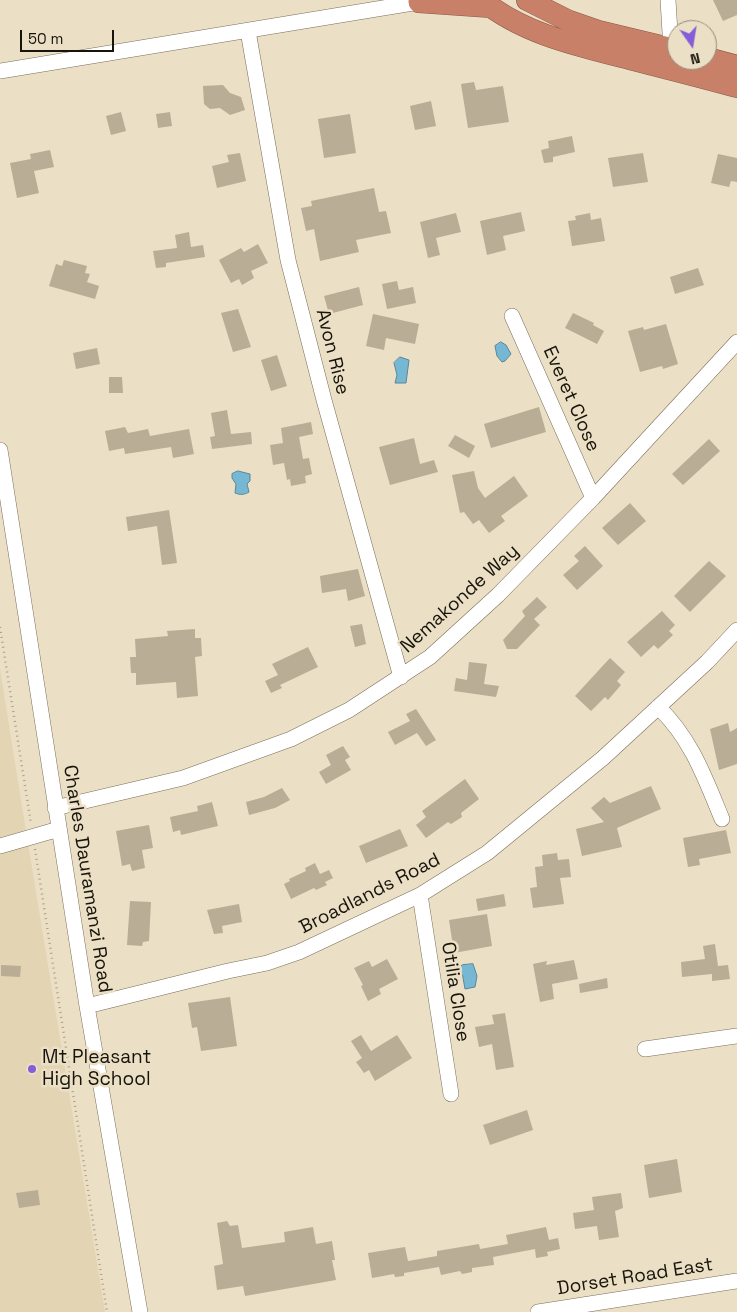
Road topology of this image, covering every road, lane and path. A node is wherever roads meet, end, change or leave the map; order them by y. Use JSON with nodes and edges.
{"nodes":[{"id":1,"x":527,"y":0,"type":"edge"},
{"id":2,"x":668,"y":0,"type":"edge"},
{"id":3,"x":421,"y":1,"type":"edge"},
{"id":4,"x":486,"y":4,"type":"edge"},
{"id":5,"x":670,"y":20,"type":"edge"},
{"id":6,"x":248,"y":31,"type":"junction"},
{"id":7,"x":667,"y":48,"type":"edge"},
{"id":8,"x":717,"y":61,"type":"edge"},
{"id":9,"x":737,"y":66,"type":"edge"},
{"id":10,"x":0,"y":71,"type":"edge"},
{"id":11,"x":737,"y":87,"type":"edge"},
{"id":12,"x":512,"y":316,"type":"dead end"},
{"id":13,"x":737,"y":342,"type":"edge"},
{"id":14,"x":0,"y":450,"type":"edge"},
{"id":15,"x":593,"y":498,"type":"junction"},
{"id":16,"x":0,"y":628,"type":"edge"},
{"id":17,"x":737,"y":630,"type":"edge"},
{"id":18,"x":401,"y":677,"type":"junction"},
{"id":19,"x":658,"y":707,"type":"junction"},
{"id":20,"x":55,"y":808,"type":"junction"},
{"id":21,"x":722,"y":819,"type":"dead end"},
{"id":22,"x":59,"y":829,"type":"junction"},
{"id":23,"x":34,"y":837,"type":"junction"},
{"id":24,"x":0,"y":846,"type":"edge"},
{"id":25,"x":420,"y":896,"type":"junction"},
{"id":26,"x":86,"y":1006,"type":"junction"},
{"id":27,"x":737,"y":1036,"type":"edge"},
{"id":28,"x":645,"y":1049,"type":"dead end"},
{"id":29,"x":451,"y":1094,"type":"dead end"},
{"id":30,"x":737,"y":1281,"type":"edge"},
{"id":31,"x":107,"y":1312,"type":"edge"},
{"id":32,"x":140,"y":1312,"type":"edge"},
{"id":33,"x":538,"y":1312,"type":"edge"}],
"edges":[{"from":1,"to":7,"type":"highway"},
{"from":2,"to":5,"type":"street"},
{"from":3,"to":4,"type":"highway"},
{"from":3,"to":6,"type":"street"},
{"from":4,"to":11,"type":"highway"},
{"from":6,"to":10,"type":"street"},
{"from":6,"to":18,"type":"street","name":"Avon Rise"},
{"from":8,"to":9,"type":"highway"},
{"from":12,"to":15,"type":"street","name":"Everet Close"},
{"from":13,"to":15,"type":"street","name":"Nemakonde Way"},
{"from":14,"to":20,"type":"street","name":"Charles Dauramanzi Road"},
{"from":15,"to":18,"type":"street","name":"Nemakonde Way"},
{"from":16,"to":23,"type":"path"},
{"from":17,"to":19,"type":"street","name":"Broadlands Road"},
{"from":18,"to":20,"type":"street","name":"Nemakonde Way"},
{"from":19,"to":21,"type":"street"},
{"from":19,"to":25,"type":"street","name":"Broadlands Road"},
{"from":20,"to":22,"type":"street","name":"Charles Dauramanzi Road"},
{"from":22,"to":23,"type":"street"},
{"from":22,"to":26,"type":"street","name":"Charles Dauramanzi Road"},
{"from":23,"to":24,"type":"street"},
{"from":23,"to":31,"type":"path"},
{"from":25,"to":26,"type":"street","name":"Broadlands Road"},
{"from":25,"to":29,"type":"street","name":"Otilia Close"},
{"from":26,"to":32,"type":"street","name":"Charles Dauramanzi Road"},
{"from":27,"to":28,"type":"street"},
{"from":30,"to":33,"type":"street","name":"Dorset Road East"}]}
